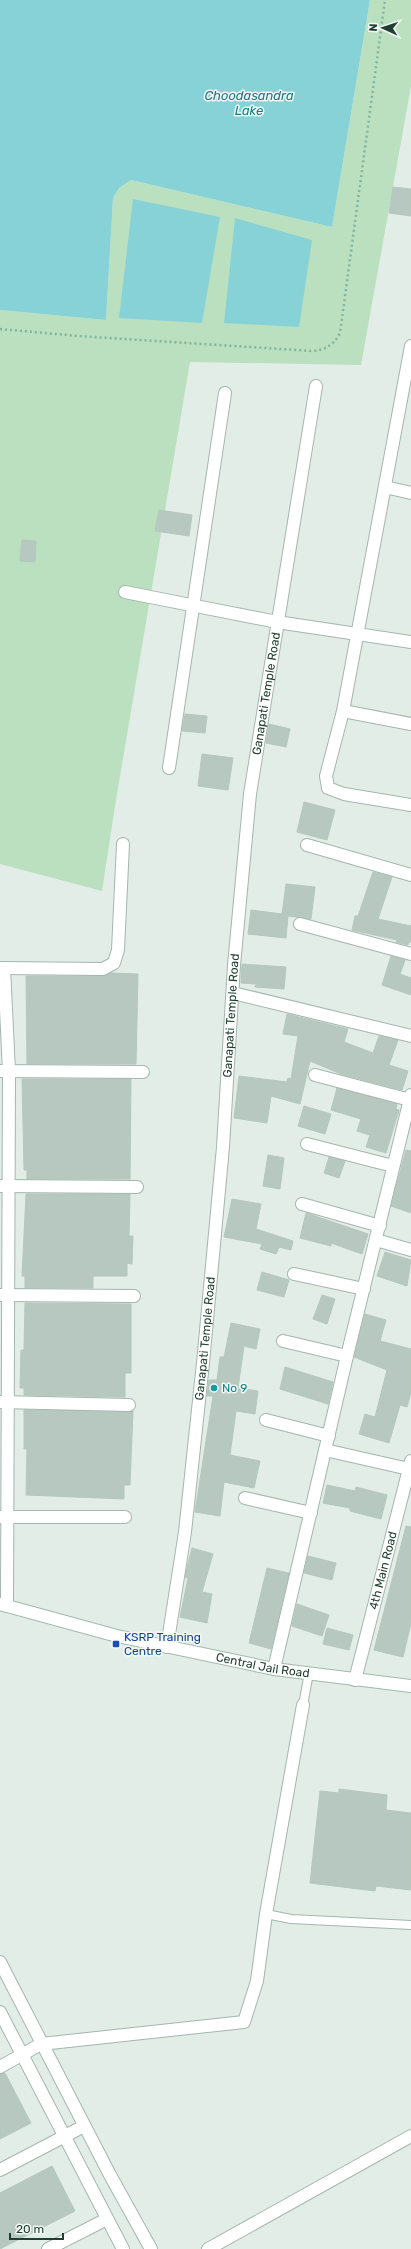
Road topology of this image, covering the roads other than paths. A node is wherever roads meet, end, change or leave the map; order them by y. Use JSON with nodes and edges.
{"nodes":[{"id":1,"x":411,"y":346,"type":"edge"},
{"id":2,"x":316,"y":386,"type":"dead end"},
{"id":3,"x":407,"y":392,"type":"edge"},
{"id":4,"x":226,"y":393,"type":"dead end"},
{"id":5,"x":385,"y":488,"type":"junction"},
{"id":6,"x":411,"y":493,"type":"edge"},
{"id":7,"x":126,"y":592,"type":"dead end"},
{"id":8,"x":195,"y":606,"type":"junction"},
{"id":9,"x":278,"y":622,"type":"junction"},
{"id":10,"x":357,"y":634,"type":"junction"},
{"id":11,"x":411,"y":642,"type":"edge"},
{"id":12,"x":343,"y":711,"type":"junction"},
{"id":13,"x":411,"y":724,"type":"edge"},
{"id":14,"x":169,"y":768,"type":"dead end"},
{"id":15,"x":411,"y":805,"type":"edge"},
{"id":16,"x":123,"y":844,"type":"dead end"},
{"id":17,"x":307,"y":845,"type":"dead end"},
{"id":18,"x":411,"y":875,"type":"edge"},
{"id":19,"x":300,"y":924,"type":"dead end"},
{"id":20,"x":411,"y":954,"type":"edge"},
{"id":21,"x":2,"y":968,"type":"edge"},
{"id":22,"x":232,"y":993,"type":"junction"},
{"id":23,"x":411,"y":1036,"type":"edge"},
{"id":24,"x":4,"y":1071,"type":"edge"},
{"id":25,"x":144,"y":1072,"type":"dead end"},
{"id":26,"x":315,"y":1075,"type":"dead end"},
{"id":27,"x":410,"y":1098,"type":"edge"},
{"id":28,"x":307,"y":1144,"type":"dead end"},
{"id":29,"x":393,"y":1166,"type":"junction"},
{"id":30,"x":4,"y":1186,"type":"edge"},
{"id":31,"x":138,"y":1187,"type":"dead end"},
{"id":32,"x":302,"y":1204,"type":"dead end"},
{"id":33,"x":380,"y":1226,"type":"junction"},
{"id":34,"x":376,"y":1240,"type":"junction"},
{"id":35,"x":411,"y":1250,"type":"edge"},
{"id":36,"x":294,"y":1274,"type":"dead end"},
{"id":37,"x":364,"y":1289,"type":"junction"},
{"id":38,"x":4,"y":1295,"type":"edge"},
{"id":39,"x":134,"y":1296,"type":"dead end"},
{"id":40,"x":283,"y":1341,"type":"dead end"},
{"id":41,"x":346,"y":1356,"type":"junction"},
{"id":42,"x":4,"y":1402,"type":"edge"},
{"id":43,"x":129,"y":1405,"type":"dead end"},
{"id":44,"x":266,"y":1420,"type":"dead end"},
{"id":45,"x":329,"y":1436,"type":"junction"},
{"id":46,"x":325,"y":1450,"type":"junction"},
{"id":47,"x":410,"y":1465,"type":"edge"},
{"id":48,"x":244,"y":1498,"type":"dead end"},
{"id":49,"x":311,"y":1513,"type":"junction"},
{"id":50,"x":4,"y":1517,"type":"edge"},
{"id":51,"x":125,"y":1518,"type":"dead end"},
{"id":52,"x":4,"y":1605,"type":"edge"},
{"id":53,"x":167,"y":1647,"type":"junction"},
{"id":54,"x":274,"y":1669,"type":"junction"},
{"id":55,"x":309,"y":1674,"type":"junction"},
{"id":56,"x":355,"y":1680,"type":"junction"},
{"id":57,"x":411,"y":1686,"type":"edge"},
{"id":58,"x":303,"y":1705,"type":"joint"},
{"id":59,"x":266,"y":1914,"type":"junction"},
{"id":60,"x":411,"y":1925,"type":"edge"},
{"id":61,"x":0,"y":1962,"type":"edge"},
{"id":62,"x":0,"y":2012,"type":"edge"},
{"id":63,"x":41,"y":2044,"type":"junction"},
{"id":64,"x":22,"y":2056,"type":"junction"},
{"id":65,"x":0,"y":2067,"type":"edge"},
{"id":66,"x":84,"y":2126,"type":"junction"},
{"id":67,"x":65,"y":2136,"type":"junction"},
{"id":68,"x":411,"y":2136,"type":"edge"},
{"id":69,"x":0,"y":2170,"type":"edge"},
{"id":70,"x":107,"y":2219,"type":"junction"},
{"id":71,"x":48,"y":2249,"type":"edge"},
{"id":72,"x":123,"y":2249,"type":"edge"},
{"id":73,"x":150,"y":2249,"type":"edge"},
{"id":74,"x":208,"y":2249,"type":"edge"}],
"edges":[{"from":1,"to":3,"type":"street"},
{"from":2,"to":9,"type":"street","name":"Ganapati Temple Road"},
{"from":3,"to":5,"type":"street"},
{"from":4,"to":8,"type":"street"},
{"from":5,"to":6,"type":"street"},
{"from":5,"to":10,"type":"street"},
{"from":7,"to":8,"type":"street"},
{"from":8,"to":9,"type":"street"},
{"from":8,"to":14,"type":"street"},
{"from":9,"to":10,"type":"street"},
{"from":9,"to":22,"type":"street","name":"Ganapati Temple Road"},
{"from":10,"to":11,"type":"street"},
{"from":10,"to":12,"type":"street"},
{"from":12,"to":13,"type":"street"},
{"from":12,"to":15,"type":"street"},
{"from":16,"to":21,"type":"street"},
{"from":17,"to":18,"type":"street"},
{"from":19,"to":20,"type":"street"},
{"from":21,"to":24,"type":"street"},
{"from":22,"to":23,"type":"street"},
{"from":22,"to":53,"type":"street","name":"Ganapati Temple Road"},
{"from":24,"to":25,"type":"street"},
{"from":24,"to":30,"type":"street"},
{"from":26,"to":27,"type":"street"},
{"from":27,"to":29,"type":"street"},
{"from":28,"to":29,"type":"street"},
{"from":29,"to":33,"type":"street"},
{"from":30,"to":31,"type":"street"},
{"from":30,"to":38,"type":"street"},
{"from":32,"to":33,"type":"street"},
{"from":33,"to":34,"type":"street"},
{"from":34,"to":35,"type":"street"},
{"from":34,"to":37,"type":"street"},
{"from":36,"to":37,"type":"street"},
{"from":37,"to":41,"type":"street"},
{"from":38,"to":39,"type":"street"},
{"from":38,"to":42,"type":"street"},
{"from":40,"to":41,"type":"street"},
{"from":41,"to":45,"type":"street"},
{"from":42,"to":43,"type":"street"},
{"from":42,"to":50,"type":"street"},
{"from":44,"to":45,"type":"street"},
{"from":45,"to":46,"type":"street"},
{"from":46,"to":47,"type":"street"},
{"from":46,"to":49,"type":"street"},
{"from":47,"to":56,"type":"street","name":"4th Main Road"},
{"from":48,"to":49,"type":"street"},
{"from":49,"to":54,"type":"street"},
{"from":50,"to":51,"type":"street"},
{"from":50,"to":52,"type":"street"},
{"from":52,"to":53,"type":"street","name":"Central Jail Road"},
{"from":53,"to":54,"type":"street","name":"Central Jail Road"},
{"from":54,"to":55,"type":"street","name":"Central Jail Road"},
{"from":55,"to":56,"type":"street","name":"Central Jail Road"},
{"from":55,"to":58,"type":"lane"},
{"from":56,"to":57,"type":"street","name":"Central Jail Road"},
{"from":58,"to":59,"type":"street"},
{"from":59,"to":60,"type":"lane"},
{"from":59,"to":63,"type":"street"},
{"from":61,"to":63,"type":"street"},
{"from":62,"to":64,"type":"street"},
{"from":63,"to":64,"type":"street"},
{"from":63,"to":66,"type":"street"},
{"from":64,"to":65,"type":"street"},
{"from":64,"to":67,"type":"street"},
{"from":66,"to":67,"type":"street"},
{"from":66,"to":73,"type":"street"},
{"from":67,"to":69,"type":"street"},
{"from":67,"to":70,"type":"street"},
{"from":68,"to":74,"type":"street"},
{"from":70,"to":71,"type":"street"},
{"from":70,"to":72,"type":"street"}]}
